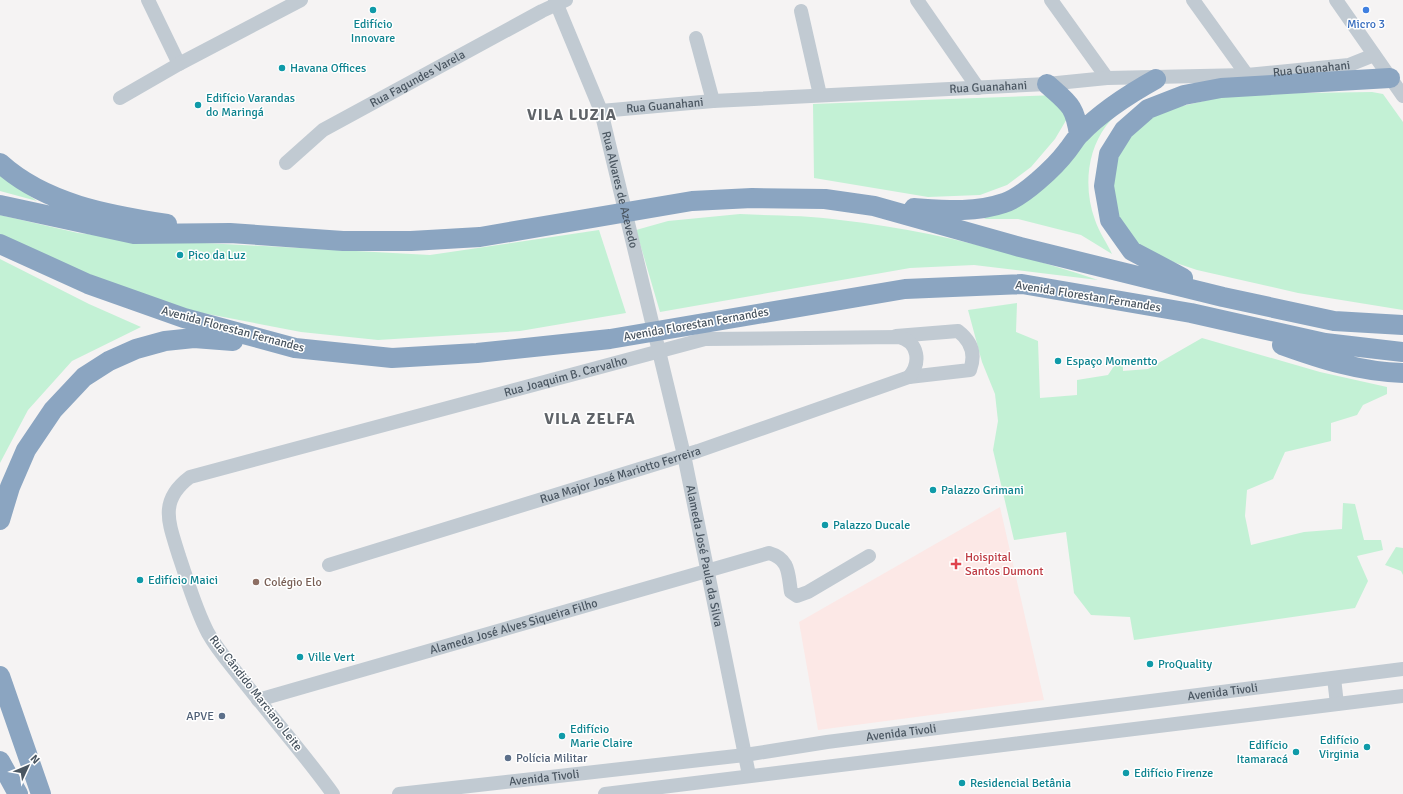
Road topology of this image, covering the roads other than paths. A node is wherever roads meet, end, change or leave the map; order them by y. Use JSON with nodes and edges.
{"nodes":[{"id":1,"x":148,"y":0,"type":"edge"},
{"id":2,"x":301,"y":0,"type":"edge"},
{"id":3,"x":917,"y":0,"type":"edge"},
{"id":4,"x":1051,"y":0,"type":"edge"},
{"id":5,"x":1193,"y":0,"type":"edge"},
{"id":6,"x":1336,"y":0,"type":"edge"},
{"id":7,"x":559,"y":1,"type":"edge"},
{"id":8,"x":801,"y":11,"type":"dead end"},
{"id":9,"x":696,"y":38,"type":"dead end"},
{"id":10,"x":1374,"y":55,"type":"junction"},
{"id":11,"x":179,"y":64,"type":"junction"},
{"id":12,"x":1247,"y":76,"type":"junction"},
{"id":13,"x":1107,"y":78,"type":"junction"},
{"id":14,"x":1397,"y":78,"type":"edge"},
{"id":15,"x":1156,"y":79,"type":"junction"},
{"id":16,"x":1047,"y":84,"type":"junction"},
{"id":17,"x":978,"y":88,"type":"junction"},
{"id":18,"x":820,"y":95,"type":"junction"},
{"id":19,"x":1403,"y":96,"type":"edge"},
{"id":20,"x":120,"y":98,"type":"dead end"},
{"id":21,"x":713,"y":101,"type":"junction"},
{"id":22,"x":601,"y":111,"type":"junction"},
{"id":23,"x":1079,"y":135,"type":"junction"},
{"id":24,"x":0,"y":164,"type":"edge"},
{"id":25,"x":286,"y":164,"type":"dead end"},
{"id":26,"x":0,"y":205,"type":"edge"},
{"id":27,"x":874,"y":206,"type":"junction"},
{"id":28,"x":230,"y":233,"type":"junction"},
{"id":29,"x":0,"y":244,"type":"edge"},
{"id":30,"x":1223,"y":297,"type":"junction"},
{"id":31,"x":1191,"y":313,"type":"junction"},
{"id":32,"x":1403,"y":325,"type":"edge"},
{"id":33,"x":894,"y":336,"type":"junction"},
{"id":34,"x":656,"y":338,"type":"joint"},
{"id":35,"x":295,"y":348,"type":"junction"},
{"id":36,"x":658,"y":352,"type":"junction"},
{"id":37,"x":1403,"y":352,"type":"edge"},
{"id":38,"x":1403,"y":373,"type":"edge"},
{"id":39,"x":909,"y":377,"type":"junction"},
{"id":40,"x":684,"y":455,"type":"junction"},
{"id":41,"x":190,"y":478,"type":"joint"},
{"id":42,"x":0,"y":520,"type":"edge"},
{"id":43,"x":869,"y":556,"type":"dead end"},
{"id":44,"x":330,"y":565,"type":"dead end"},
{"id":45,"x":709,"y":570,"type":"junction"},
{"id":46,"x":1403,"y":670,"type":"edge"},
{"id":47,"x":0,"y":676,"type":"edge"},
{"id":48,"x":1334,"y":678,"type":"junction"},
{"id":49,"x":1403,"y":696,"type":"edge"},
{"id":50,"x":258,"y":700,"type":"junction"},
{"id":51,"x":1338,"y":704,"type":"junction"},
{"id":52,"x":745,"y":755,"type":"junction"},
{"id":53,"x":0,"y":761,"type":"edge"},
{"id":54,"x":749,"y":775,"type":"junction"},
{"id":55,"x":18,"y":794,"type":"edge"},
{"id":56,"x":41,"y":794,"type":"edge"},
{"id":57,"x":333,"y":794,"type":"edge"},
{"id":58,"x":399,"y":794,"type":"edge"},
{"id":59,"x":605,"y":794,"type":"edge"}],
"edges":[{"from":1,"to":11,"type":"street"},
{"from":2,"to":11,"type":"street"},
{"from":3,"to":17,"type":"street"},
{"from":4,"to":13,"type":"street"},
{"from":5,"to":12,"type":"street"},
{"from":6,"to":10,"type":"street"},
{"from":7,"to":22,"type":"street","name":"Rua Alvares de Azevedo"},
{"from":7,"to":25,"type":"street","name":"Rua Fagundes Varela"},
{"from":8,"to":18,"type":"street"},
{"from":9,"to":21,"type":"street"},
{"from":10,"to":12,"type":"street","name":"Rua Guanahani"},
{"from":10,"to":14,"type":"street"},
{"from":11,"to":20,"type":"street"},
{"from":12,"to":15,"type":"street","name":"Rua Guanahani"},
{"from":13,"to":15,"type":"street","name":"Rua Guanahani"},
{"from":13,"to":16,"type":"street","name":"Rua Guanahani"},
{"from":14,"to":19,"type":"street"},
{"from":14,"to":30,"type":"highway"},
{"from":15,"to":23,"type":"highway"},
{"from":16,"to":17,"type":"street","name":"Rua Guanahani"},
{"from":16,"to":23,"type":"highway"},
{"from":17,"to":18,"type":"street","name":"Rua Guanahani"},
{"from":18,"to":21,"type":"street","name":"Rua Guanahani"},
{"from":21,"to":22,"type":"street","name":"Rua Guanahani"},
{"from":22,"to":34,"type":"street","name":"Rua Alvares de Azevedo"},
{"from":23,"to":27,"type":"highway"},
{"from":24,"to":28,"type":"highway"},
{"from":26,"to":28,"type":"highway"},
{"from":27,"to":28,"type":"highway"},
{"from":27,"to":30,"type":"highway"},
{"from":29,"to":35,"type":"highway","name":"Avenida Florestan Fernandes"},
{"from":30,"to":32,"type":"highway"},
{"from":31,"to":35,"type":"highway","name":"Avenida Florestan Fernandes"},
{"from":31,"to":37,"type":"highway","name":"Avenida Florestan Fernandes"},
{"from":31,"to":38,"type":"highway"},
{"from":33,"to":36,"type":"street","name":"Rua Joaquim B. Carvalho"},
{"from":33,"to":39,"type":"street","name":"Rua Joaquim B. Carvalho"},
{"from":33,"to":39,"type":"street","name":"Rua Major José Mariotto Ferreira"},
{"from":34,"to":36,"type":"street","name":"Alameda José Paula da Silva"},
{"from":35,"to":42,"type":"highway"},
{"from":36,"to":40,"type":"street","name":"Alameda José Paula da Silva"},
{"from":36,"to":41,"type":"street","name":"Rua Joaquim B. Carvalho"},
{"from":39,"to":40,"type":"street","name":"Rua Major José Mariotto Ferreira"},
{"from":40,"to":44,"type":"street","name":"Rua Major José Mariotto Ferreira"},
{"from":40,"to":45,"type":"street","name":"Alameda José Paula da Silva"},
{"from":41,"to":50,"type":"street","name":"Rua Cândido Marciano Leite"},
{"from":43,"to":45,"type":"street","name":"Alameda José Alves Siqueira Filho"},
{"from":45,"to":50,"type":"street","name":"Alameda José Alves Siqueira Filho"},
{"from":45,"to":52,"type":"street","name":"Alameda José Paula da Silva"},
{"from":46,"to":48,"type":"street","name":"Avenida Tivoli"},
{"from":47,"to":56,"type":"highway"},
{"from":48,"to":51,"type":"street"},
{"from":48,"to":52,"type":"street","name":"Avenida Tivoli"},
{"from":49,"to":51,"type":"street","name":"Avenida Tivoli"},
{"from":50,"to":57,"type":"street","name":"Rua Cândido Marciano Leite"},
{"from":51,"to":54,"type":"street","name":"Avenida Tivoli"},
{"from":52,"to":54,"type":"street","name":"Alameda José Paula da Silva"},
{"from":52,"to":58,"type":"street","name":"Avenida Tivoli"},
{"from":53,"to":55,"type":"highway"},
{"from":54,"to":59,"type":"street","name":"Avenida Tivoli"}]}
